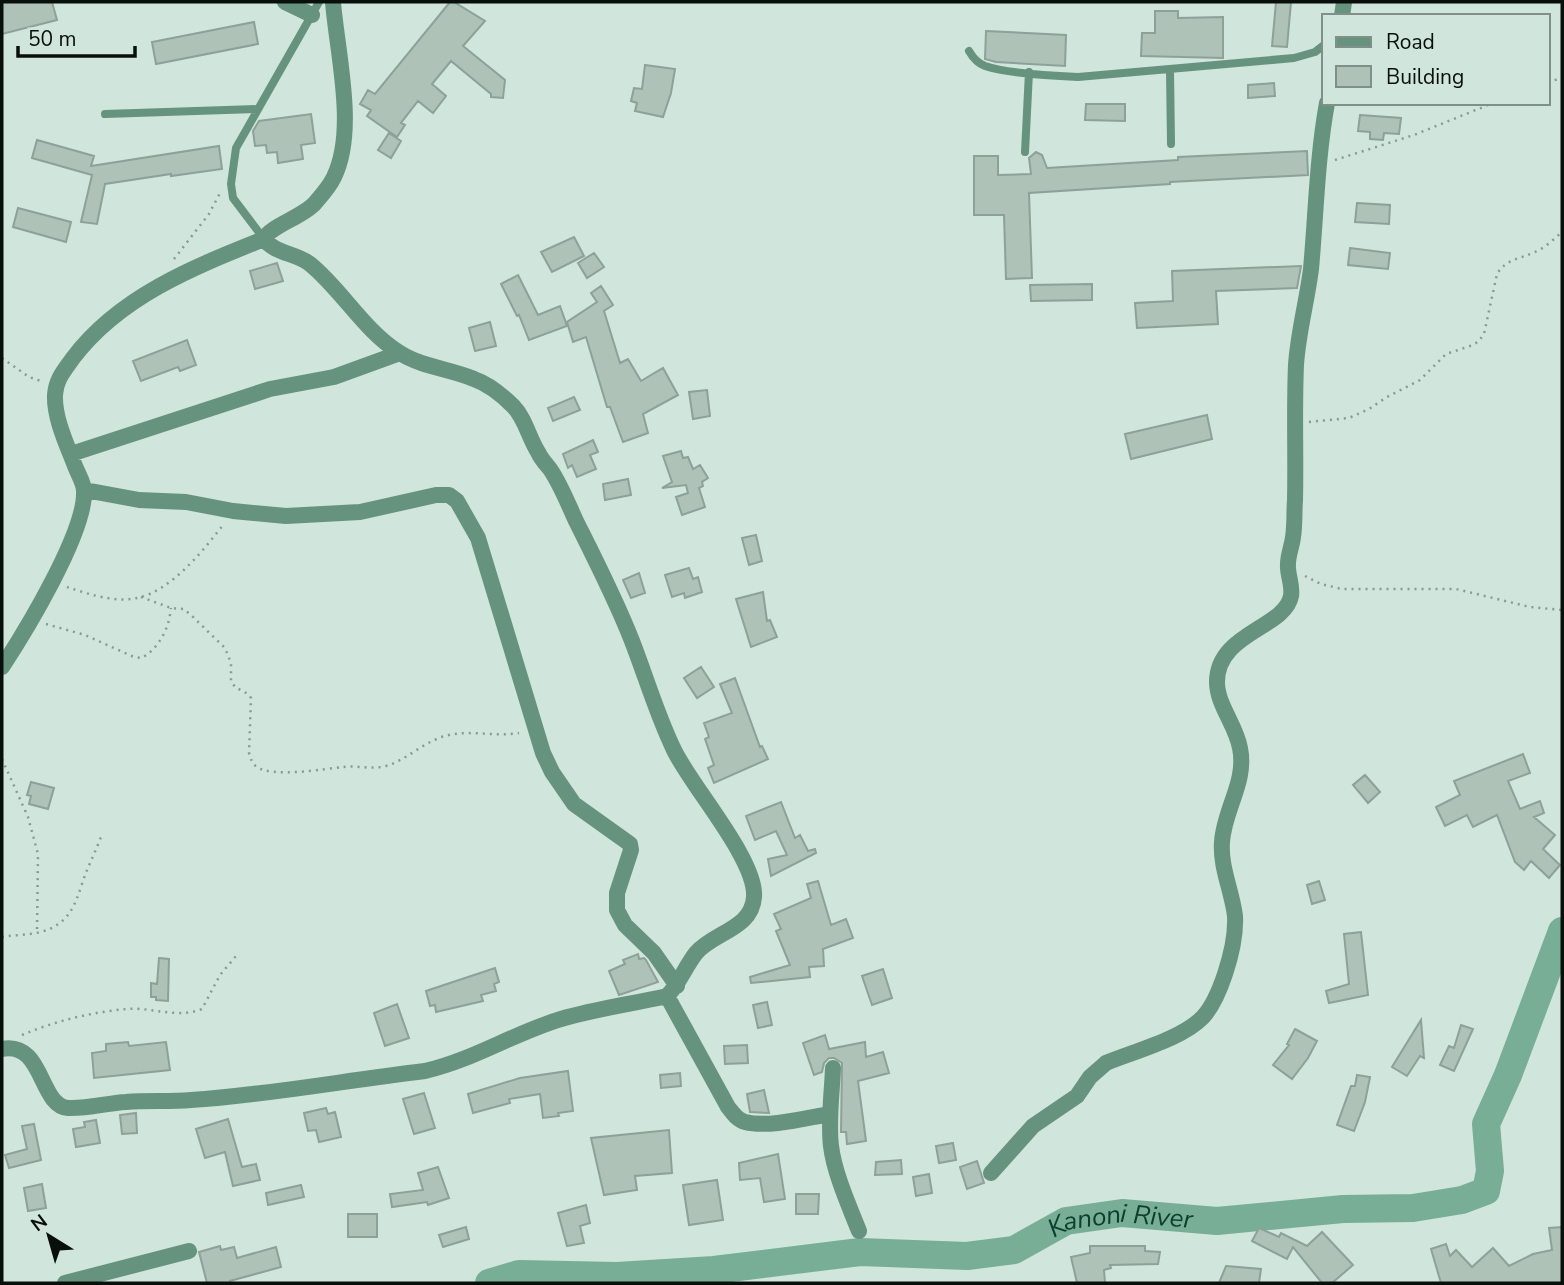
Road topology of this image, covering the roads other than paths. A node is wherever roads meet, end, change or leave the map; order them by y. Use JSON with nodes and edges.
{"nodes":[{"id":1,"x":285,"y":2,"type":"edge"},
{"id":2,"x":333,"y":2,"type":"edge"},
{"id":3,"x":316,"y":8,"type":"edge"},
{"id":4,"x":1322,"y":47,"type":"edge"},
{"id":5,"x":969,"y":51,"type":"dead end"},
{"id":6,"x":1170,"y":70,"type":"junction"},
{"id":7,"x":1029,"y":72,"type":"junction"},
{"id":8,"x":1326,"y":105,"type":"edge"},
{"id":9,"x":258,"y":109,"type":"junction"},
{"id":10,"x":104,"y":114,"type":"dead end"},
{"id":11,"x":1171,"y":144,"type":"dead end"},
{"id":12,"x":1025,"y":152,"type":"dead end"},
{"id":13,"x":264,"y":239,"type":"junction"},
{"id":14,"x":400,"y":353,"type":"junction"},
{"id":15,"x":71,"y":454,"type":"junction"},
{"id":16,"x":85,"y":490,"type":"junction"},
{"id":17,"x":2,"y":667,"type":"edge"},
{"id":18,"x":672,"y":991,"type":"junction"},
{"id":19,"x":2,"y":1049,"type":"edge"},
{"id":20,"x":833,"y":1068,"type":"dead end"},
{"id":21,"x":830,"y":1114,"type":"junction"},
{"id":22,"x":991,"y":1174,"type":"dead end"},
{"id":23,"x":859,"y":1231,"type":"dead end"},
{"id":24,"x":189,"y":1251,"type":"dead end"},
{"id":25,"x":65,"y":1283,"type":"edge"}],
"edges":[{"from":1,"to":3,"type":"street"},
{"from":2,"to":13,"type":"street"},
{"from":3,"to":9,"type":"lane"},
{"from":4,"to":6,"type":"lane"},
{"from":5,"to":7,"type":"lane"},
{"from":6,"to":7,"type":"lane"},
{"from":6,"to":11,"type":"lane"},
{"from":7,"to":12,"type":"lane"},
{"from":8,"to":22,"type":"street"},
{"from":9,"to":10,"type":"lane"},
{"from":9,"to":13,"type":"lane"},
{"from":13,"to":14,"type":"street"},
{"from":13,"to":15,"type":"street"},
{"from":14,"to":15,"type":"street"},
{"from":14,"to":18,"type":"street"},
{"from":15,"to":16,"type":"street"},
{"from":16,"to":17,"type":"street"},
{"from":16,"to":18,"type":"street"},
{"from":18,"to":19,"type":"street"},
{"from":18,"to":21,"type":"street"},
{"from":20,"to":21,"type":"street"},
{"from":21,"to":23,"type":"street"},
{"from":24,"to":25,"type":"street"}]}
